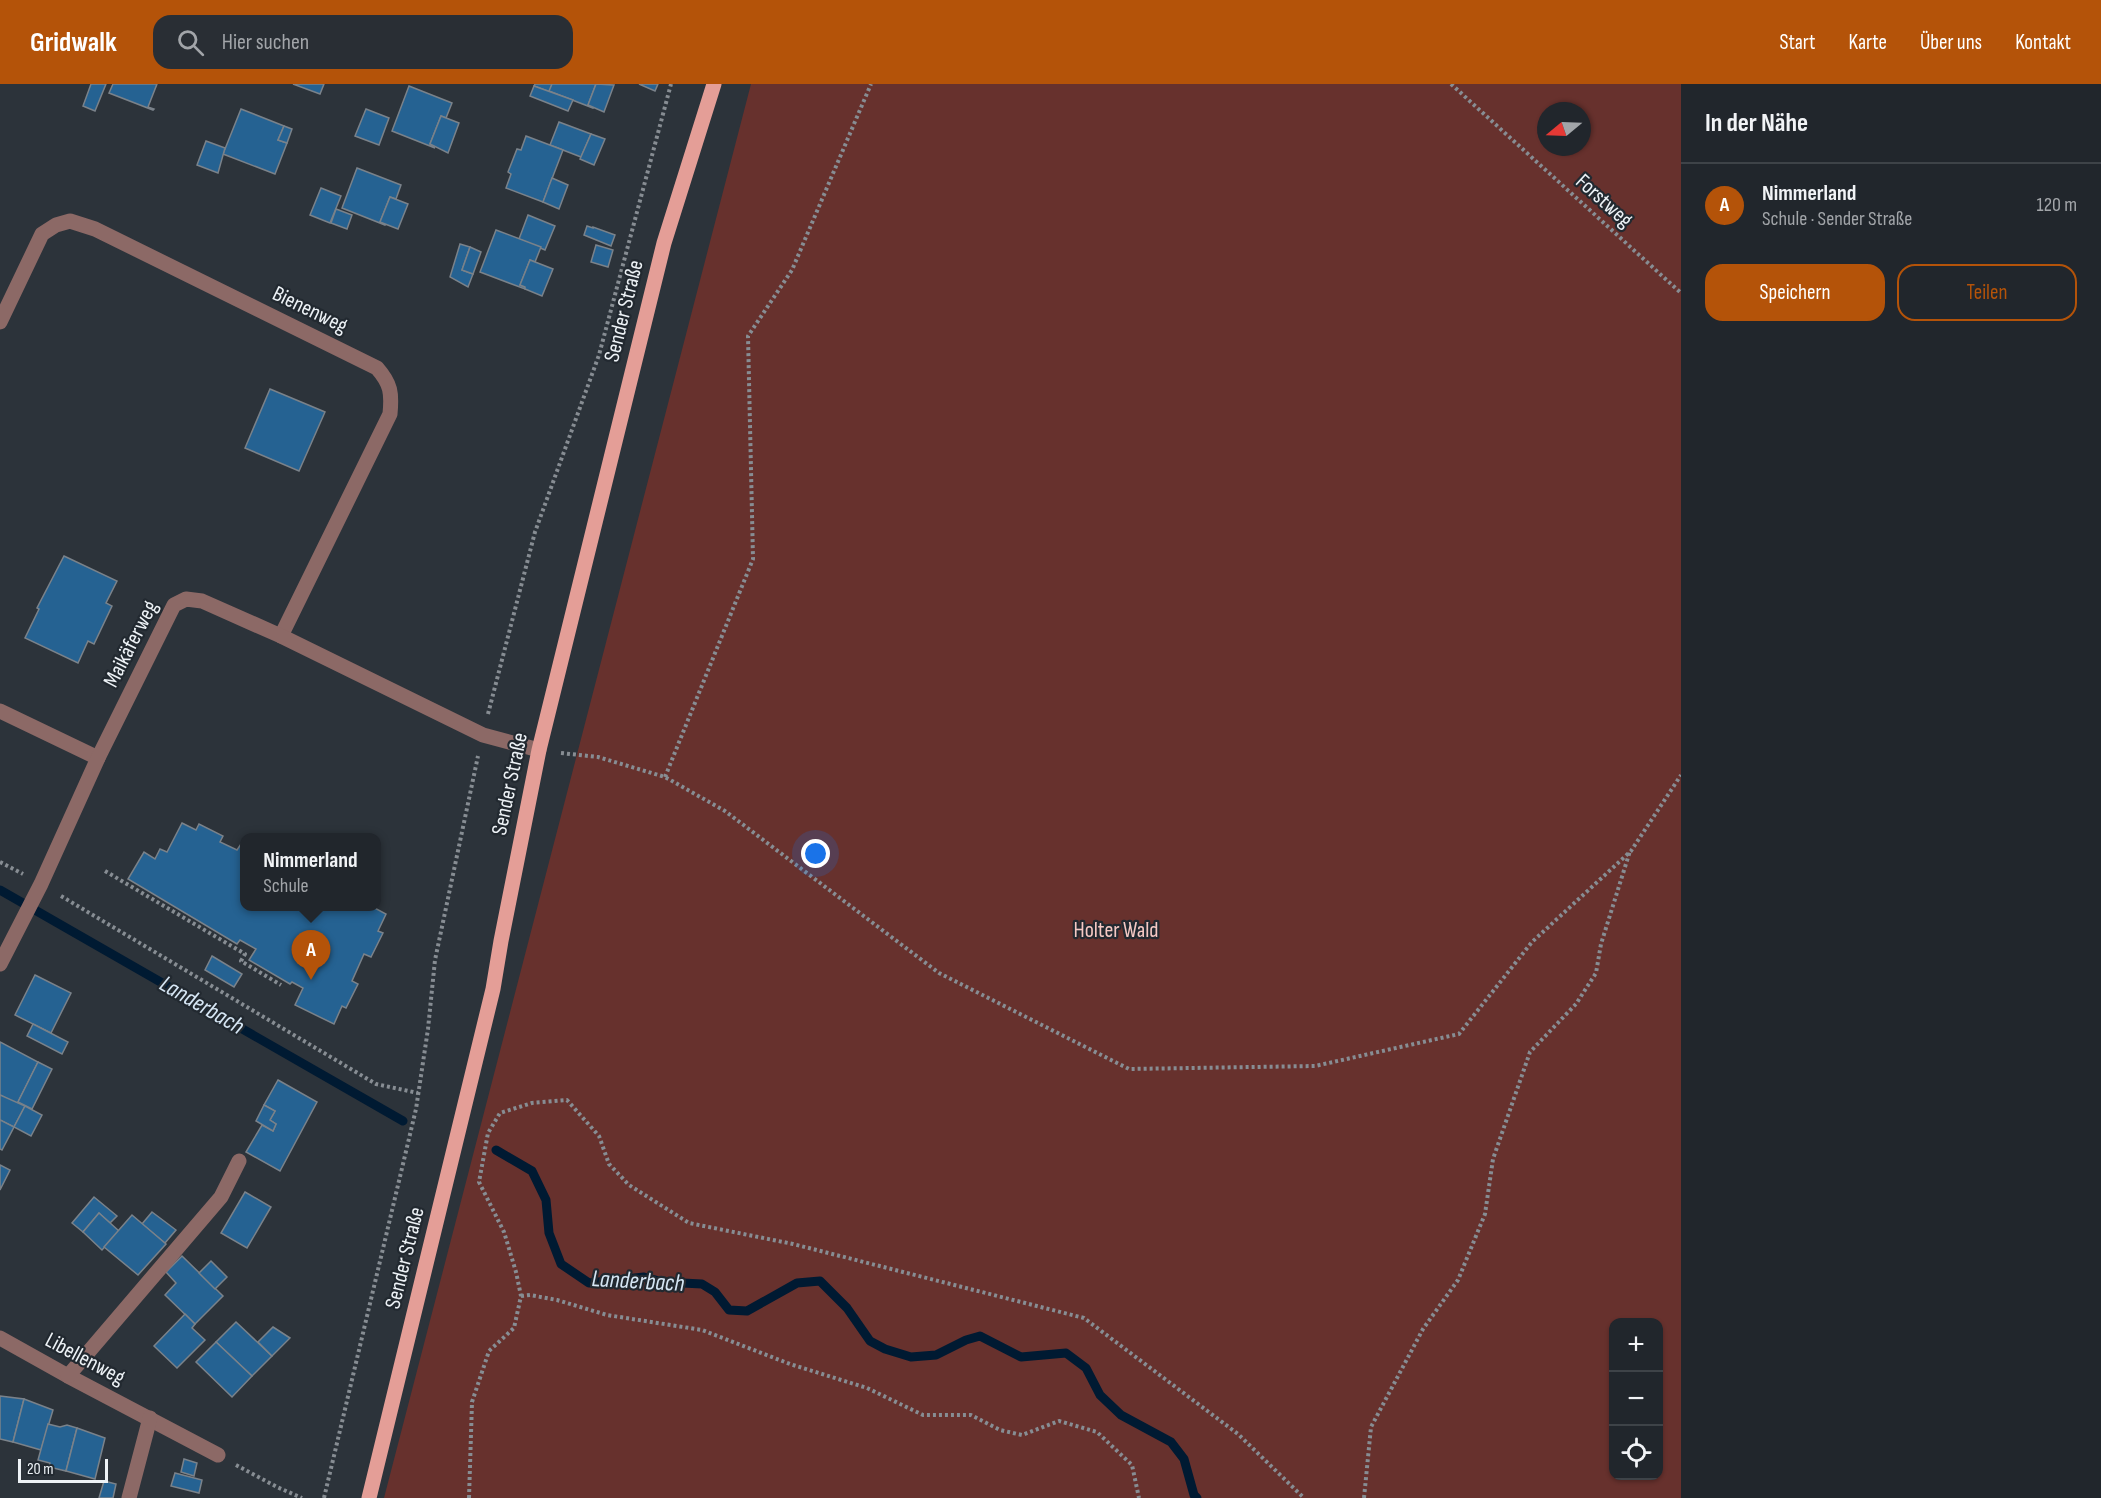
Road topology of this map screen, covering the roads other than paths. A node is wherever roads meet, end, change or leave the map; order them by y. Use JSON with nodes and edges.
{"nodes":[{"id":1,"x":714,"y":84,"type":"edge"},
{"id":2,"x":0,"y":322,"type":"edge"},
{"id":3,"x":281,"y":636,"type":"junction"},
{"id":4,"x":0,"y":711,"type":"edge"},
{"id":5,"x":539,"y":750,"type":"junction"},
{"id":6,"x":98,"y":758,"type":"junction"},
{"id":7,"x":0,"y":964,"type":"edge"},
{"id":8,"x":239,"y":1161,"type":"dead end"},
{"id":9,"x":0,"y":1338,"type":"edge"},
{"id":10,"x":68,"y":1376,"type":"junction"},
{"id":11,"x":150,"y":1418,"type":"junction"},
{"id":12,"x":218,"y":1455,"type":"road end"},
{"id":13,"x":129,"y":1498,"type":"edge"},
{"id":14,"x":369,"y":1498,"type":"edge"}],
"edges":[{"from":1,"to":5,"type":"main road","name":"Sender Straße"},
{"from":2,"to":3,"type":"street","name":"Bienenweg"},
{"from":3,"to":5,"type":"street","name":"Maikäferweg"},
{"from":3,"to":6,"type":"street","name":"Maikäferweg"},
{"from":4,"to":6,"type":"street"},
{"from":5,"to":14,"type":"main road","name":"Sender Straße"},
{"from":6,"to":7,"type":"street","name":"Maikäferweg"},
{"from":8,"to":10,"type":"street"},
{"from":9,"to":10,"type":"street","name":"Libellenweg"},
{"from":10,"to":11,"type":"street","name":"Libellenweg"},
{"from":11,"to":12,"type":"street","name":"Libellenweg"},
{"from":11,"to":13,"type":"street"}]}
